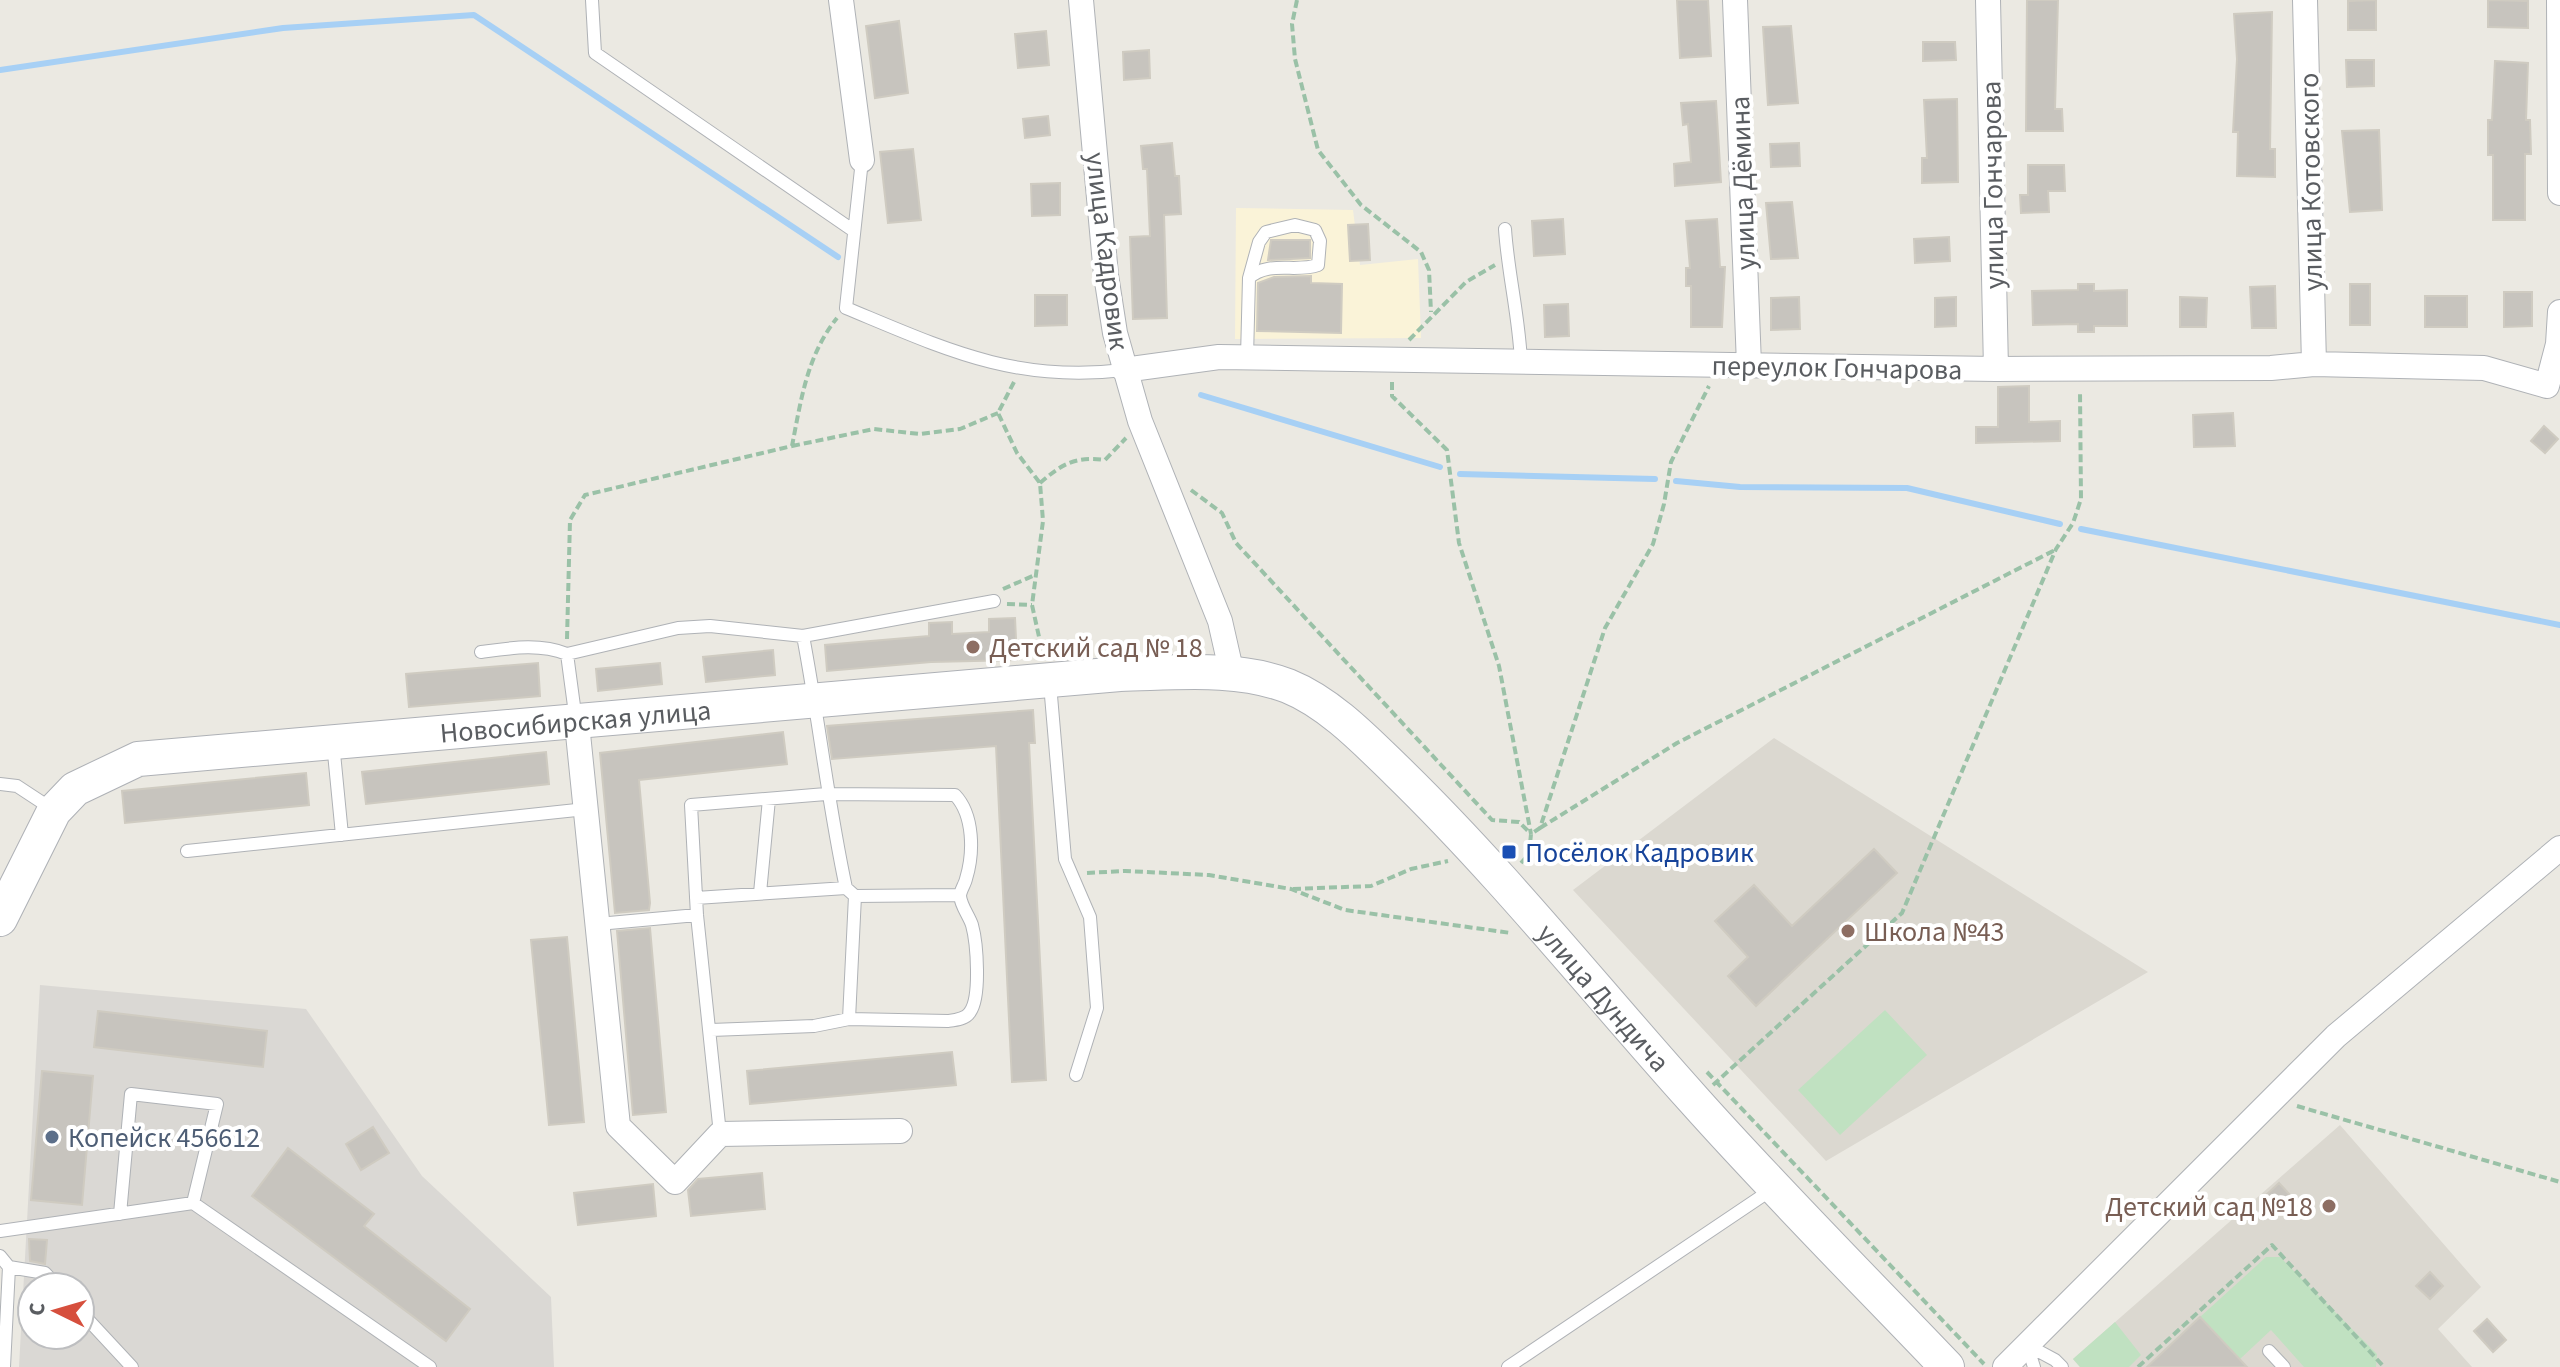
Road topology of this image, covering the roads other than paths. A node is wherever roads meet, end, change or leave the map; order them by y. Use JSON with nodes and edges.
{"nodes":[{"id":1,"x":592,"y":0,"type":"edge"},
{"id":2,"x":841,"y":0,"type":"edge"},
{"id":3,"x":1081,"y":0,"type":"edge"},
{"id":4,"x":1735,"y":0,"type":"edge"},
{"id":5,"x":1988,"y":0,"type":"edge"},
{"id":6,"x":2305,"y":0,"type":"edge"},
{"id":7,"x":2559,"y":0,"type":"edge"},
{"id":8,"x":862,"y":160,"type":"joint"},
{"id":9,"x":2560,"y":193,"type":"edge"},
{"id":10,"x":1505,"y":229,"type":"dead end"},
{"id":11,"x":854,"y":231,"type":"junction"},
{"id":12,"x":1249,"y":278,"type":"junction"},
{"id":13,"x":2560,"y":312,"type":"edge"},
{"id":14,"x":1247,"y":357,"type":"junction"},
{"id":15,"x":1521,"y":362,"type":"junction"},
{"id":16,"x":2314,"y":364,"type":"junction"},
{"id":17,"x":1749,"y":365,"type":"junction"},
{"id":18,"x":1996,"y":369,"type":"junction"},
{"id":19,"x":1124,"y":370,"type":"junction"},
{"id":20,"x":2554,"y":394,"type":"edge"},
{"id":21,"x":994,"y":601,"type":"road end"},
{"id":22,"x":803,"y":636,"type":"junction"},
{"id":23,"x":481,"y":652,"type":"dead end"},
{"id":24,"x":567,"y":654,"type":"junction"},
{"id":25,"x":1232,"y":674,"type":"junction"},
{"id":26,"x":1050,"y":681,"type":"junction"},
{"id":27,"x":816,"y":703,"type":"junction"},
{"id":28,"x":577,"y":724,"type":"junction"},
{"id":29,"x":333,"y":742,"type":"junction"},
{"id":30,"x":0,"y":784,"type":"edge"},
{"id":31,"x":826,"y":794,"type":"junction"},
{"id":32,"x":769,"y":799,"type":"junction"},
{"id":33,"x":586,"y":809,"type":"junction"},
{"id":34,"x":54,"y":811,"type":"junction"},
{"id":35,"x":342,"y":835,"type":"junction"},
{"id":36,"x":2560,"y":848,"type":"edge"},
{"id":37,"x":187,"y":851,"type":"dead end"},
{"id":38,"x":851,"y":892,"type":"junction"},
{"id":39,"x":760,"y":893,"type":"junction"},
{"id":40,"x":960,"y":895,"type":"junction"},
{"id":41,"x":696,"y":898,"type":"junction"},
{"id":42,"x":697,"y":915,"type":"junction"},
{"id":43,"x":0,"y":919,"type":"edge"},
{"id":44,"x":598,"y":924,"type":"junction"},
{"id":45,"x":849,"y":1019,"type":"junction"},
{"id":46,"x":711,"y":1030,"type":"junction"},
{"id":47,"x":1076,"y":1075,"type":"dead end"},
{"id":48,"x":900,"y":1131,"type":"dead end"},
{"id":49,"x":720,"y":1134,"type":"junction"},
{"id":50,"x":1776,"y":1187,"type":"junction"},
{"id":51,"x":193,"y":1203,"type":"junction"},
{"id":52,"x":120,"y":1214,"type":"junction"},
{"id":53,"x":0,"y":1231,"type":"edge"},
{"id":54,"x":4,"y":1262,"type":"edge"},
{"id":55,"x":38,"y":1271,"type":"edge"},
{"id":56,"x":96,"y":1328,"type":"edge"},
{"id":57,"x":2269,"y":1351,"type":"dead end"},
{"id":58,"x":2031,"y":1356,"type":"edge"},
{"id":59,"x":4,"y":1367,"type":"edge"},
{"id":60,"x":132,"y":1367,"type":"edge"},
{"id":61,"x":430,"y":1367,"type":"edge"},
{"id":62,"x":1508,"y":1367,"type":"edge"},
{"id":63,"x":1947,"y":1367,"type":"edge"},
{"id":64,"x":2005,"y":1367,"type":"edge"},
{"id":65,"x":2062,"y":1367,"type":"edge"},
{"id":66,"x":2284,"y":1367,"type":"edge"}],
"edges":[{"from":1,"to":11,"type":"lane"},
{"from":2,"to":8,"type":"street"},
{"from":3,"to":19,"type":"street","name":"улица Кадровик"},
{"from":4,"to":17,"type":"street","name":"улица Дёмина"},
{"from":5,"to":18,"type":"street","name":"улица Гончарова"},
{"from":6,"to":16,"type":"street","name":"улица Котовского"},
{"from":7,"to":9,"type":"street"},
{"from":8,"to":11,"type":"lane"},
{"from":10,"to":15,"type":"lane"},
{"from":11,"to":19,"type":"lane"},
{"from":12,"to":12,"type":"lane"},
{"from":12,"to":14,"type":"lane"},
{"from":13,"to":20,"type":"street"},
{"from":14,"to":15,"type":"street","name":"переулок Гончарова"},
{"from":14,"to":19,"type":"street","name":"переулок Гончарова"},
{"from":15,"to":17,"type":"street","name":"переулок Гончарова"},
{"from":16,"to":18,"type":"street","name":"переулок Гончарова"},
{"from":16,"to":20,"type":"street","name":"переулок Гончарова"},
{"from":17,"to":18,"type":"street","name":"переулок Гончарова"},
{"from":19,"to":25,"type":"street","name":"улица Кадровик"},
{"from":21,"to":22,"type":"lane"},
{"from":22,"to":24,"type":"lane"},
{"from":22,"to":27,"type":"lane"},
{"from":23,"to":24,"type":"lane"},
{"from":24,"to":28,"type":"lane"},
{"from":25,"to":26,"type":"main road","name":"Новосибирская улица"},
{"from":25,"to":50,"type":"main road","name":"улица Дундича"},
{"from":26,"to":27,"type":"main road","name":"Новосибирская улица"},
{"from":26,"to":47,"type":"lane"},
{"from":27,"to":28,"type":"main road","name":"Новосибирская улица"},
{"from":27,"to":31,"type":"lane"},
{"from":28,"to":29,"type":"main road","name":"Новосибирская улица"},
{"from":28,"to":33,"type":"street"},
{"from":29,"to":34,"type":"main road","name":"Новосибирская улица"},
{"from":29,"to":35,"type":"lane"},
{"from":30,"to":34,"type":"lane"},
{"from":31,"to":32,"type":"lane"},
{"from":31,"to":38,"type":"lane"},
{"from":31,"to":40,"type":"lane"},
{"from":32,"to":39,"type":"lane"},
{"from":32,"to":41,"type":"lane"},
{"from":33,"to":35,"type":"lane"},
{"from":33,"to":44,"type":"street"},
{"from":34,"to":43,"type":"main road","name":"Новосибирская улица"},
{"from":35,"to":37,"type":"lane"},
{"from":36,"to":58,"type":"street"},
{"from":38,"to":39,"type":"lane"},
{"from":38,"to":40,"type":"lane"},
{"from":38,"to":45,"type":"lane"},
{"from":39,"to":41,"type":"lane"},
{"from":40,"to":45,"type":"lane"},
{"from":41,"to":42,"type":"lane"},
{"from":42,"to":44,"type":"lane"},
{"from":42,"to":46,"type":"lane"},
{"from":44,"to":49,"type":"street"},
{"from":45,"to":46,"type":"lane"},
{"from":46,"to":49,"type":"lane"},
{"from":48,"to":49,"type":"street"},
{"from":50,"to":62,"type":"lane"},
{"from":50,"to":63,"type":"main road","name":"улица Дундича"},
{"from":51,"to":52,"type":"lane"},
{"from":51,"to":52,"type":"lane"},
{"from":51,"to":61,"type":"lane"},
{"from":52,"to":53,"type":"lane"},
{"from":54,"to":55,"type":"lane"},
{"from":54,"to":59,"type":"lane"},
{"from":56,"to":60,"type":"lane"},
{"from":57,"to":66,"type":"lane"},
{"from":58,"to":64,"type":"street"},
{"from":58,"to":65,"type":"lane"}]}
